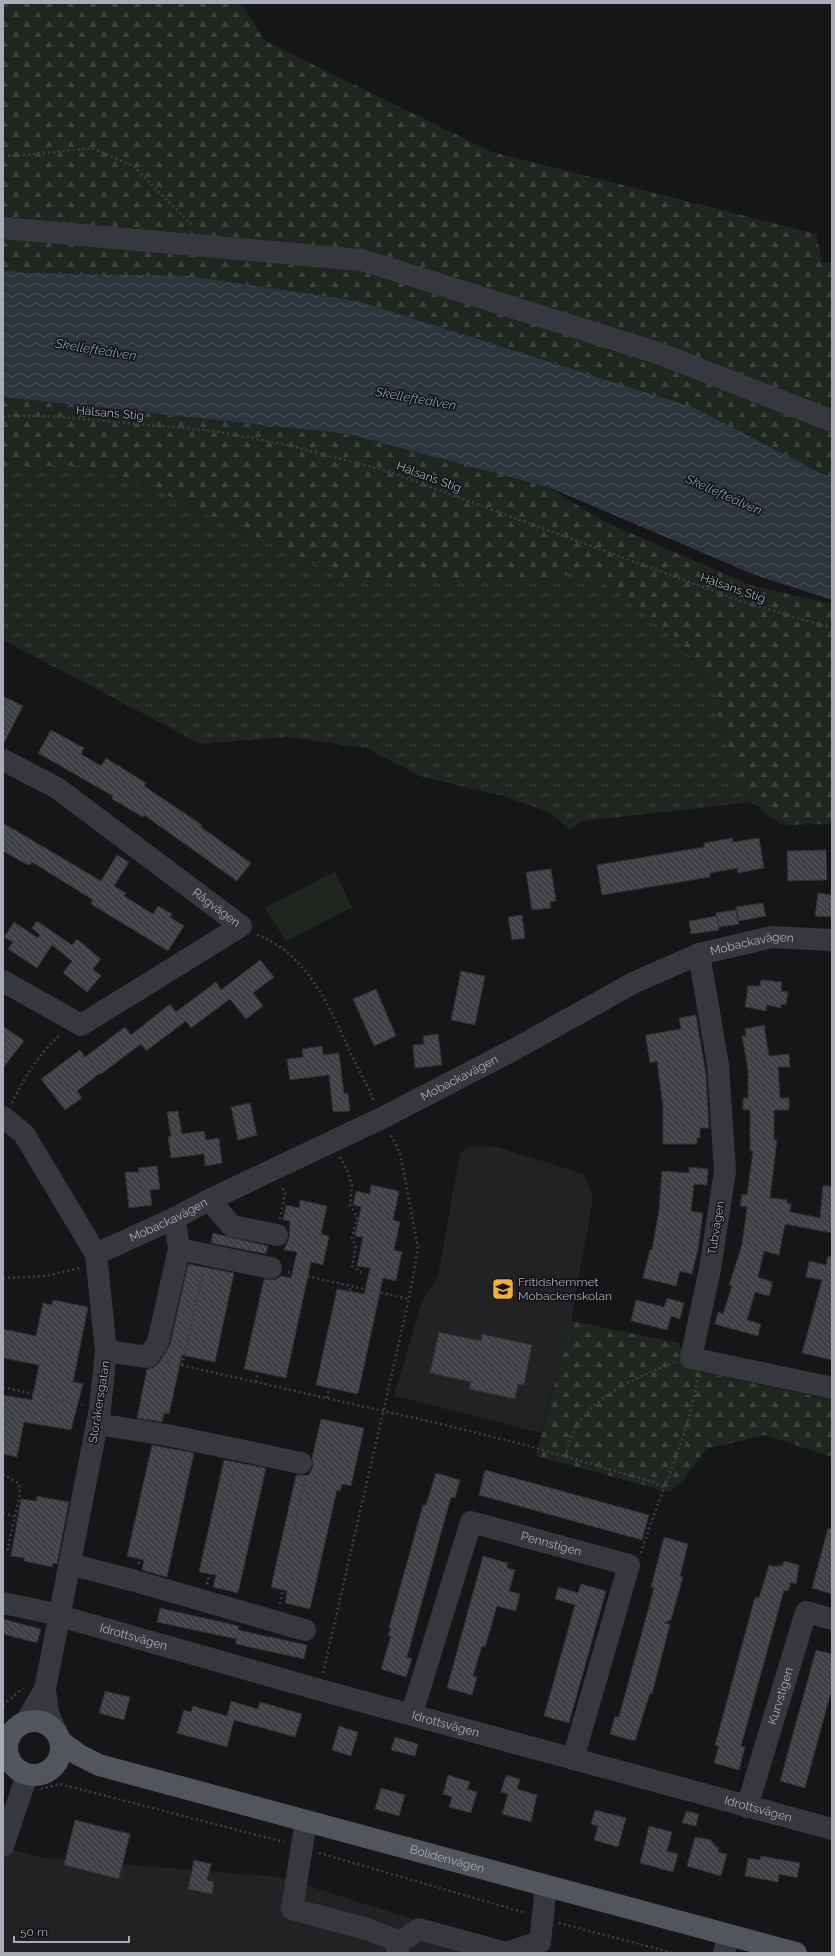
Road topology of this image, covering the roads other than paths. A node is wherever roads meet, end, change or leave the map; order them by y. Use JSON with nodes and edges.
{"nodes":[{"id":1,"x":3,"y":228,"type":"edge"},
{"id":2,"x":832,"y":421,"type":"edge"},
{"id":3,"x":3,"y":760,"type":"edge"},
{"id":4,"x":832,"y":940,"type":"edge"},
{"id":5,"x":699,"y":954,"type":"junction"},
{"id":6,"x":3,"y":981,"type":"edge"},
{"id":7,"x":4,"y":1118,"type":"edge"},
{"id":8,"x":209,"y":1200,"type":"junction"},
{"id":9,"x":175,"y":1218,"type":"junction"},
{"id":10,"x":277,"y":1235,"type":"road end"},
{"id":11,"x":179,"y":1249,"type":"junction"},
{"id":12,"x":96,"y":1259,"type":"junction"},
{"id":13,"x":276,"y":1269,"type":"road end"},
{"id":14,"x":106,"y":1351,"type":"junction"},
{"id":15,"x":832,"y":1388,"type":"edge"},
{"id":16,"x":98,"y":1417,"type":"junction"},
{"id":17,"x":301,"y":1463,"type":"road end"},
{"id":18,"x":70,"y":1564,"type":"junction"},
{"id":19,"x":3,"y":1603,"type":"edge"},
{"id":20,"x":60,"y":1616,"type":"junction"},
{"id":21,"x":832,"y":1619,"type":"edge"},
{"id":22,"x":305,"y":1630,"type":"dead end"},
{"id":23,"x":45,"y":1689,"type":"junction"},
{"id":24,"x":412,"y":1713,"type":"junction"},
{"id":25,"x":16,"y":1725,"type":"edge"},
{"id":26,"x":59,"y":1738,"type":"junction"},
{"id":27,"x":6,"y":1755,"type":"edge"},
{"id":28,"x":573,"y":1759,"type":"junction"},
{"id":29,"x":99,"y":1765,"type":"junction"},
{"id":30,"x":53,"y":1768,"type":"junction"},
{"id":31,"x":24,"y":1783,"type":"junction"},
{"id":32,"x":747,"y":1807,"type":"junction"},
{"id":33,"x":306,"y":1821,"type":"junction"},
{"id":34,"x":832,"y":1829,"type":"edge"},
{"id":35,"x":3,"y":1846,"type":"edge"},
{"id":36,"x":546,"y":1886,"type":"junction"},
{"id":37,"x":727,"y":1944,"type":"edge"},
{"id":38,"x":399,"y":1947,"type":"edge"},
{"id":39,"x":540,"y":1948,"type":"edge"},
{"id":40,"x":796,"y":1953,"type":"edge"}],
"edges":[{"from":1,"to":2,"type":"street"},
{"from":3,"to":6,"type":"street","name":"Rågvägen"},
{"from":4,"to":5,"type":"street","name":"Mobackavägen"},
{"from":5,"to":8,"type":"street","name":"Mobackavägen"},
{"from":5,"to":15,"type":"street","name":"Tubvägen"},
{"from":7,"to":12,"type":"street","name":"Storåkersgatan"},
{"from":8,"to":9,"type":"street","name":"Mobackavägen"},
{"from":8,"to":10,"type":"street"},
{"from":9,"to":11,"type":"street"},
{"from":9,"to":12,"type":"street","name":"Mobackavägen"},
{"from":11,"to":13,"type":"street"},
{"from":11,"to":14,"type":"street"},
{"from":12,"to":14,"type":"street","name":"Storåkersgatan"},
{"from":14,"to":16,"type":"street","name":"Storåkersgatan"},
{"from":16,"to":17,"type":"street"},
{"from":16,"to":18,"type":"street","name":"Storåkersgatan"},
{"from":18,"to":20,"type":"street","name":"Storåkersgatan"},
{"from":18,"to":22,"type":"street"},
{"from":19,"to":20,"type":"street","name":"Idrottsvägen"},
{"from":20,"to":23,"type":"street","name":"Storåkersgatan"},
{"from":20,"to":24,"type":"street","name":"Idrottsvägen"},
{"from":21,"to":32,"type":"street","name":"Kurvstigen"},
{"from":23,"to":25,"type":"street","name":"Storåkersgatan"},
{"from":23,"to":26,"type":"street","name":"Storåkersgatan"},
{"from":24,"to":28,"type":"street","name":"Idrottsvägen"},
{"from":24,"to":28,"type":"street","name":"Pennstigen"},
{"from":25,"to":26,"type":"main road"},
{"from":25,"to":27,"type":"main road"},
{"from":26,"to":29,"type":"main road","name":"Bolidenvägen"},
{"from":26,"to":30,"type":"main road"},
{"from":27,"to":31,"type":"main road"},
{"from":28,"to":32,"type":"street","name":"Idrottsvägen"},
{"from":29,"to":30,"type":"main road","name":"Bolidenvägen"},
{"from":29,"to":33,"type":"main road","name":"Bolidenvägen"},
{"from":30,"to":31,"type":"main road"},
{"from":31,"to":35,"type":"street"},
{"from":32,"to":34,"type":"street","name":"Idrottsvägen"},
{"from":33,"to":36,"type":"main road","name":"Bolidenvägen"},
{"from":33,"to":38,"type":"street"},
{"from":36,"to":37,"type":"main road","name":"Bolidenvägen"},
{"from":36,"to":39,"type":"street"},
{"from":37,"to":40,"type":"main road","name":"Bolidenvägen"},
{"from":38,"to":39,"type":"street"}]}
